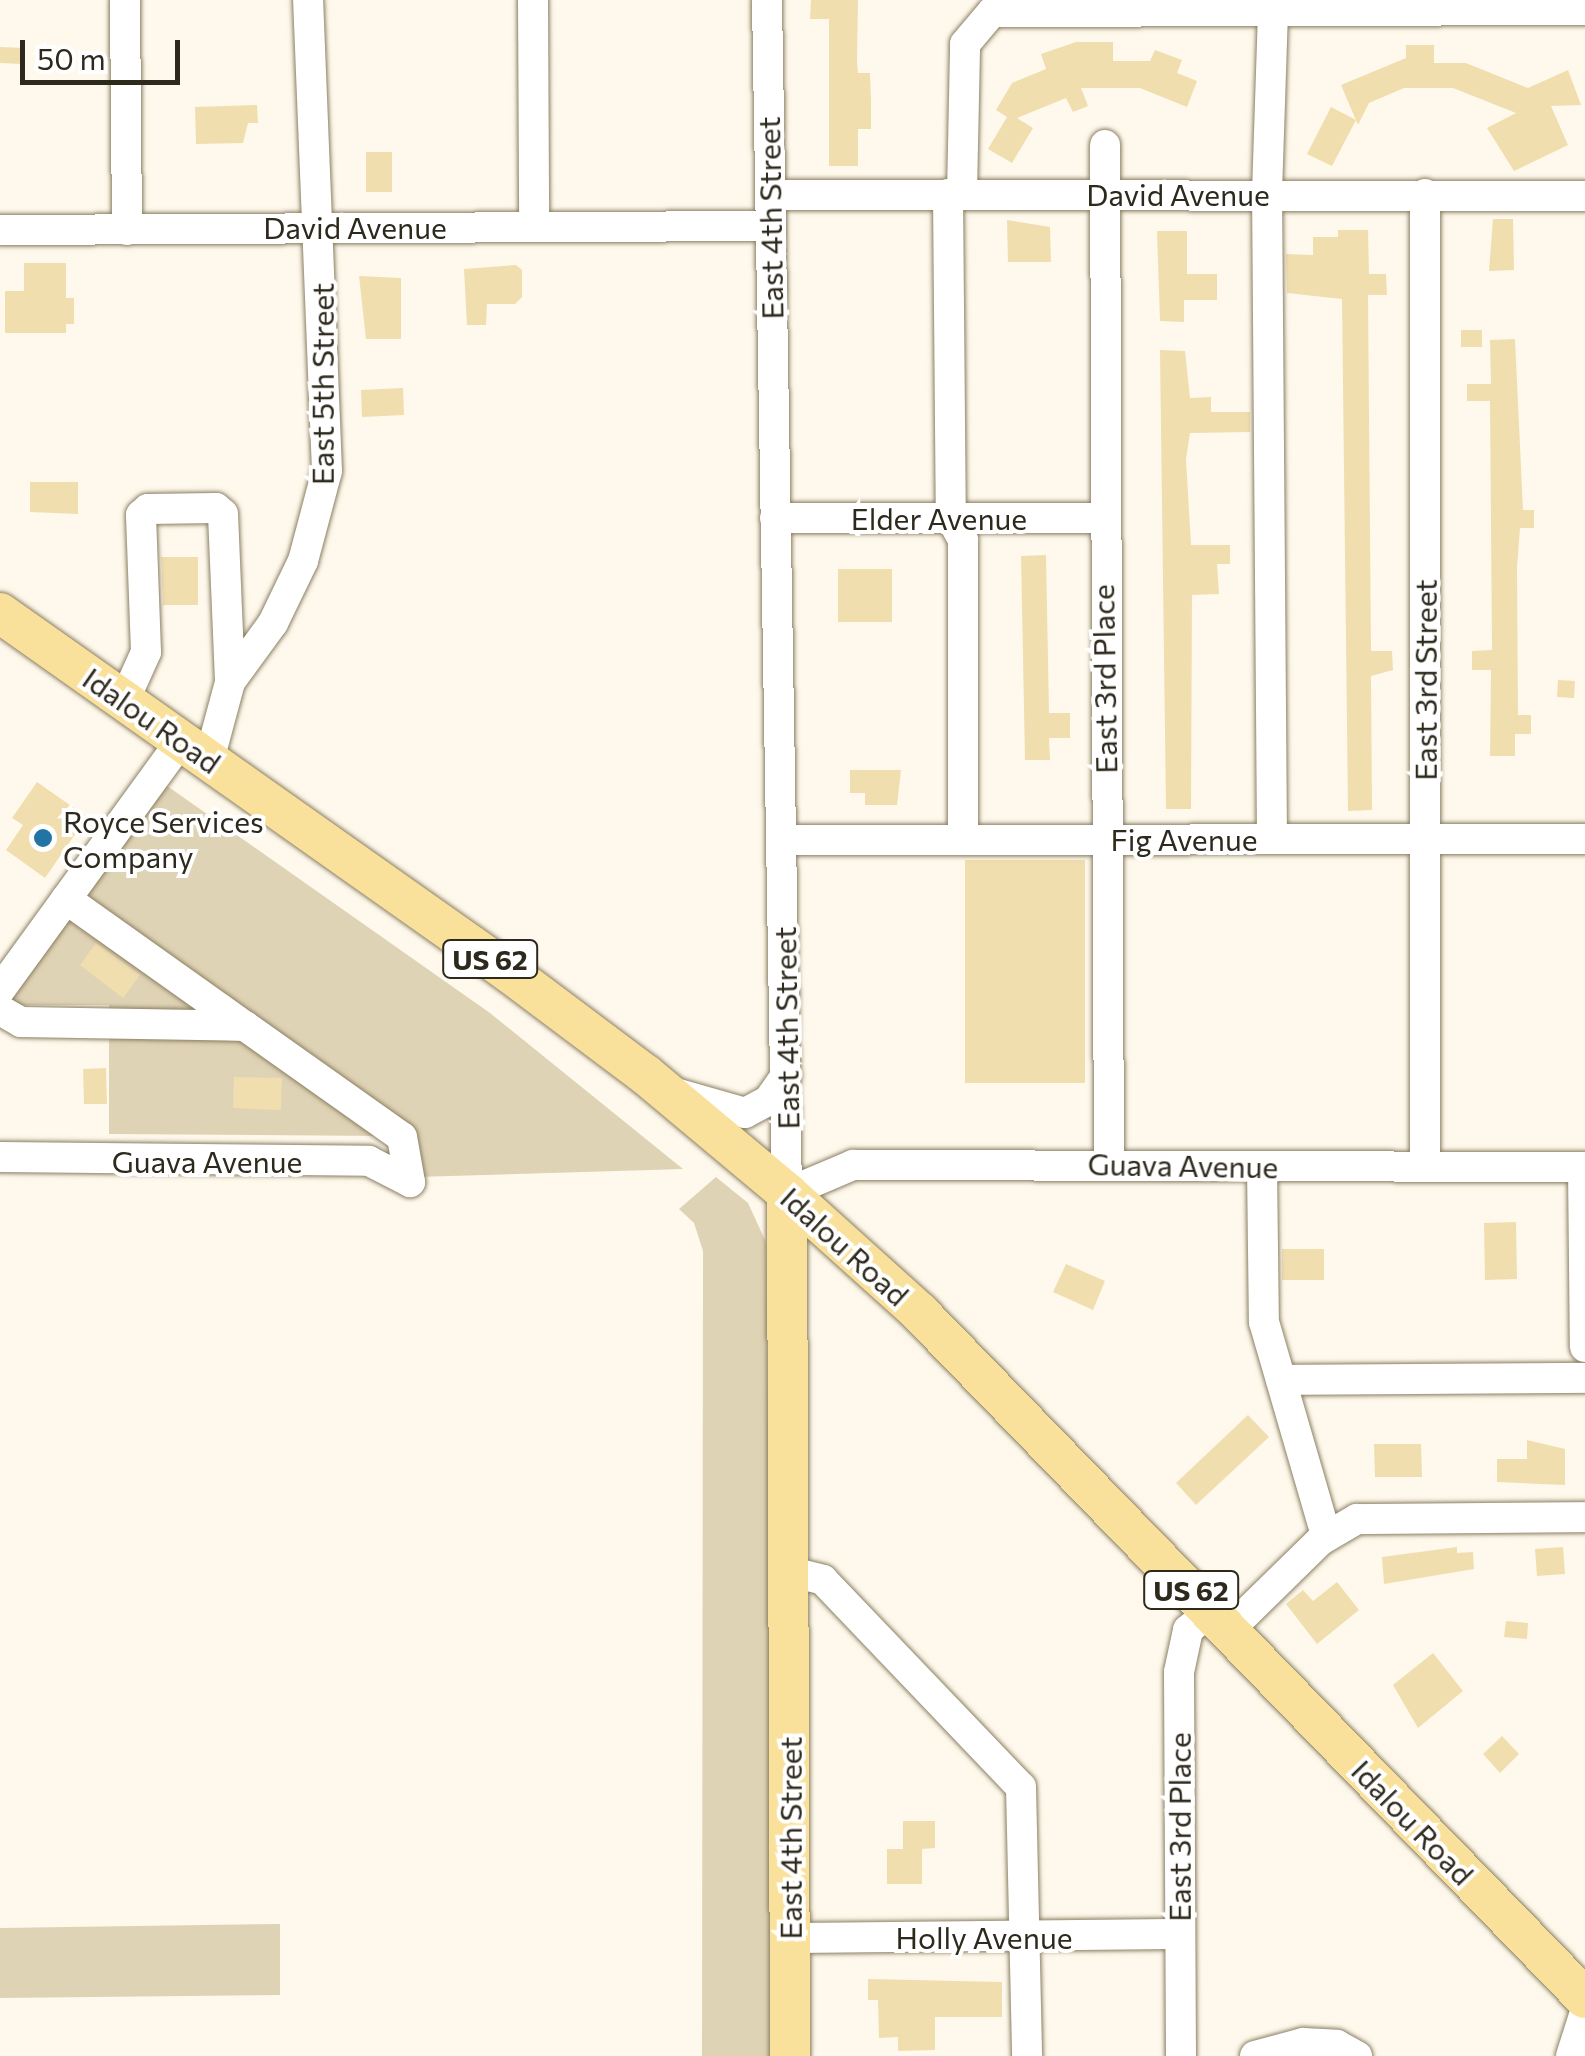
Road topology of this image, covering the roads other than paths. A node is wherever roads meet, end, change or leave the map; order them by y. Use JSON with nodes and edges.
{"nodes":[{"id":1,"x":125,"y":0,"type":"edge"},
{"id":2,"x":308,"y":0,"type":"edge"},
{"id":3,"x":533,"y":0,"type":"edge"},
{"id":4,"x":767,"y":0,"type":"edge"},
{"id":5,"x":1274,"y":10,"type":"junction"},
{"id":6,"x":1585,"y":10,"type":"edge"},
{"id":7,"x":1105,"y":145,"type":"dead end"},
{"id":8,"x":1267,"y":193,"type":"junction"},
{"id":9,"x":955,"y":194,"type":"junction"},
{"id":10,"x":1106,"y":194,"type":"junction"},
{"id":11,"x":1425,"y":194,"type":"junction"},
{"id":12,"x":770,"y":195,"type":"junction"},
{"id":13,"x":1585,"y":196,"type":"edge"},
{"id":14,"x":319,"y":226,"type":"junction"},
{"id":15,"x":534,"y":226,"type":"junction"},
{"id":16,"x":770,"y":226,"type":"junction"},
{"id":17,"x":0,"y":230,"type":"edge"},
{"id":18,"x":127,"y":230,"type":"junction"},
{"id":19,"x":775,"y":518,"type":"junction"},
{"id":20,"x":951,"y":518,"type":"junction"},
{"id":21,"x":1103,"y":518,"type":"junction"},
{"id":22,"x":0,"y":613,"type":"edge"},
{"id":23,"x":230,"y":682,"type":"junction"},
{"id":24,"x":124,"y":701,"type":"junction"},
{"id":25,"x":195,"y":751,"type":"junction"},
{"id":26,"x":1106,"y":838,"type":"junction"},
{"id":27,"x":963,"y":839,"type":"junction"},
{"id":28,"x":1272,"y":839,"type":"junction"},
{"id":29,"x":1425,"y":839,"type":"junction"},
{"id":30,"x":1585,"y":839,"type":"edge"},
{"id":31,"x":783,"y":840,"type":"junction"},
{"id":32,"x":66,"y":899,"type":"junction"},
{"id":33,"x":0,"y":990,"type":"edge"},
{"id":34,"x":0,"y":1010,"type":"edge"},
{"id":35,"x":245,"y":1026,"type":"junction"},
{"id":36,"x":786,"y":1074,"type":"junction"},
{"id":37,"x":664,"y":1090,"type":"junction"},
{"id":38,"x":0,"y":1156,"type":"edge"},
{"id":39,"x":1109,"y":1164,"type":"junction"},
{"id":40,"x":1262,"y":1167,"type":"junction"},
{"id":41,"x":1425,"y":1167,"type":"junction"},
{"id":42,"x":1584,"y":1168,"type":"edge"},
{"id":43,"x":787,"y":1193,"type":"junction"},
{"id":44,"x":884,"y":1280,"type":"junction"},
{"id":45,"x":789,"y":1312,"type":"junction"},
{"id":46,"x":1585,"y":1348,"type":"edge"},
{"id":47,"x":1585,"y":1378,"type":"edge"},
{"id":48,"x":1280,"y":1380,"type":"junction"},
{"id":49,"x":1585,"y":1518,"type":"edge"},
{"id":50,"x":1326,"y":1536,"type":"junction"},
{"id":51,"x":792,"y":1572,"type":"junction"},
{"id":52,"x":1221,"y":1619,"type":"junction"},
{"id":53,"x":1180,"y":1934,"type":"junction"},
{"id":54,"x":1026,"y":1937,"type":"junction"},
{"id":55,"x":789,"y":1938,"type":"junction"},
{"id":56,"x":1585,"y":1998,"type":"edge"},
{"id":57,"x":1585,"y":2012,"type":"edge"},
{"id":58,"x":790,"y":2056,"type":"edge"},
{"id":59,"x":1027,"y":2056,"type":"edge"},
{"id":60,"x":1180,"y":2056,"type":"edge"},
{"id":61,"x":1255,"y":2056,"type":"edge"},
{"id":62,"x":1358,"y":2056,"type":"edge"},
{"id":63,"x":1571,"y":2056,"type":"edge"}],
"edges":[{"from":1,"to":18,"type":"street"},
{"from":2,"to":14,"type":"street","name":"East 5th Street"},
{"from":3,"to":15,"type":"street"},
{"from":4,"to":12,"type":"street","name":"East 4th Street"},
{"from":5,"to":6,"type":"street"},
{"from":5,"to":8,"type":"street"},
{"from":5,"to":9,"type":"street"},
{"from":7,"to":10,"type":"street","name":"East 3rd Place"},
{"from":8,"to":10,"type":"street","name":"David Avenue"},
{"from":8,"to":11,"type":"street","name":"David Avenue"},
{"from":8,"to":28,"type":"street"},
{"from":9,"to":10,"type":"street","name":"David Avenue"},
{"from":9,"to":12,"type":"street","name":"David Avenue"},
{"from":9,"to":20,"type":"street"},
{"from":10,"to":21,"type":"street","name":"East 3rd Place"},
{"from":11,"to":13,"type":"street","name":"David Avenue"},
{"from":11,"to":29,"type":"street","name":"East 3rd Street"},
{"from":12,"to":16,"type":"street","name":"East 4th Street"},
{"from":14,"to":15,"type":"street","name":"David Avenue"},
{"from":14,"to":18,"type":"street","name":"David Avenue"},
{"from":14,"to":23,"type":"street","name":"East 5th Street"},
{"from":15,"to":16,"type":"street","name":"David Avenue"},
{"from":16,"to":19,"type":"street","name":"East 4th Street"},
{"from":17,"to":18,"type":"street","name":"David Avenue"},
{"from":19,"to":20,"type":"street","name":"Elder Avenue"},
{"from":19,"to":31,"type":"street","name":"East 4th Street"},
{"from":20,"to":21,"type":"street","name":"Elder Avenue"},
{"from":20,"to":27,"type":"street"},
{"from":21,"to":26,"type":"street","name":"East 3rd Place"},
{"from":22,"to":24,"type":"main road","name":"Idalou Road","number":"US 62"},
{"from":23,"to":24,"type":"street"},
{"from":23,"to":25,"type":"street"},
{"from":24,"to":25,"type":"main road","name":"Idalou Road","number":"US 62"},
{"from":25,"to":32,"type":"street"},
{"from":25,"to":37,"type":"main road","name":"Idalou Road","number":"US 62"},
{"from":26,"to":27,"type":"street","name":"Fig Avenue"},
{"from":26,"to":28,"type":"street","name":"Fig Avenue"},
{"from":26,"to":39,"type":"street","name":"East 3rd Place"},
{"from":27,"to":31,"type":"street","name":"Fig Avenue"},
{"from":28,"to":29,"type":"street","name":"Fig Avenue"},
{"from":29,"to":30,"type":"street","name":"Fig Avenue"},
{"from":29,"to":41,"type":"street","name":"East 3rd Street"},
{"from":31,"to":36,"type":"street","name":"East 4th Street"},
{"from":32,"to":33,"type":"street"},
{"from":32,"to":35,"type":"street"},
{"from":34,"to":35,"type":"street"},
{"from":35,"to":38,"type":"street","name":"Guava Avenue"},
{"from":36,"to":37,"type":"street"},
{"from":36,"to":43,"type":"street","name":"East 4th Street"},
{"from":37,"to":43,"type":"main road","name":"Idalou Road","number":"US 62"},
{"from":39,"to":40,"type":"street","name":"Guava Avenue"},
{"from":39,"to":43,"type":"street","name":"Guava Avenue"},
{"from":40,"to":41,"type":"street","name":"Guava Avenue"},
{"from":40,"to":48,"type":"street"},
{"from":41,"to":42,"type":"street","name":"Guava Avenue"},
{"from":42,"to":46,"type":"street"},
{"from":43,"to":44,"type":"main road","name":"Idalou Road","number":"US 62"},
{"from":43,"to":45,"type":"main road","name":"East 4th Street"},
{"from":44,"to":45,"type":"main road"},
{"from":44,"to":52,"type":"main road","name":"Idalou Road","number":"US 62"},
{"from":45,"to":51,"type":"main road","name":"East 4th Street"},
{"from":47,"to":48,"type":"street"},
{"from":48,"to":50,"type":"street"},
{"from":49,"to":50,"type":"street"},
{"from":50,"to":52,"type":"street","name":"East 3rd Place"},
{"from":51,"to":54,"type":"street"},
{"from":51,"to":55,"type":"main road","name":"East 4th Street"},
{"from":52,"to":53,"type":"street","name":"East 3rd Place"},
{"from":52,"to":56,"type":"main road","name":"Idalou Road","number":"US 62"},
{"from":53,"to":54,"type":"street","name":"Holly Avenue"},
{"from":53,"to":60,"type":"street","name":"East 3rd Place"},
{"from":54,"to":55,"type":"street","name":"Holly Avenue"},
{"from":54,"to":59,"type":"street"},
{"from":55,"to":58,"type":"main road","name":"East 4th Street"},
{"from":57,"to":63,"type":"street"},
{"from":61,"to":62,"type":"street"}]}
